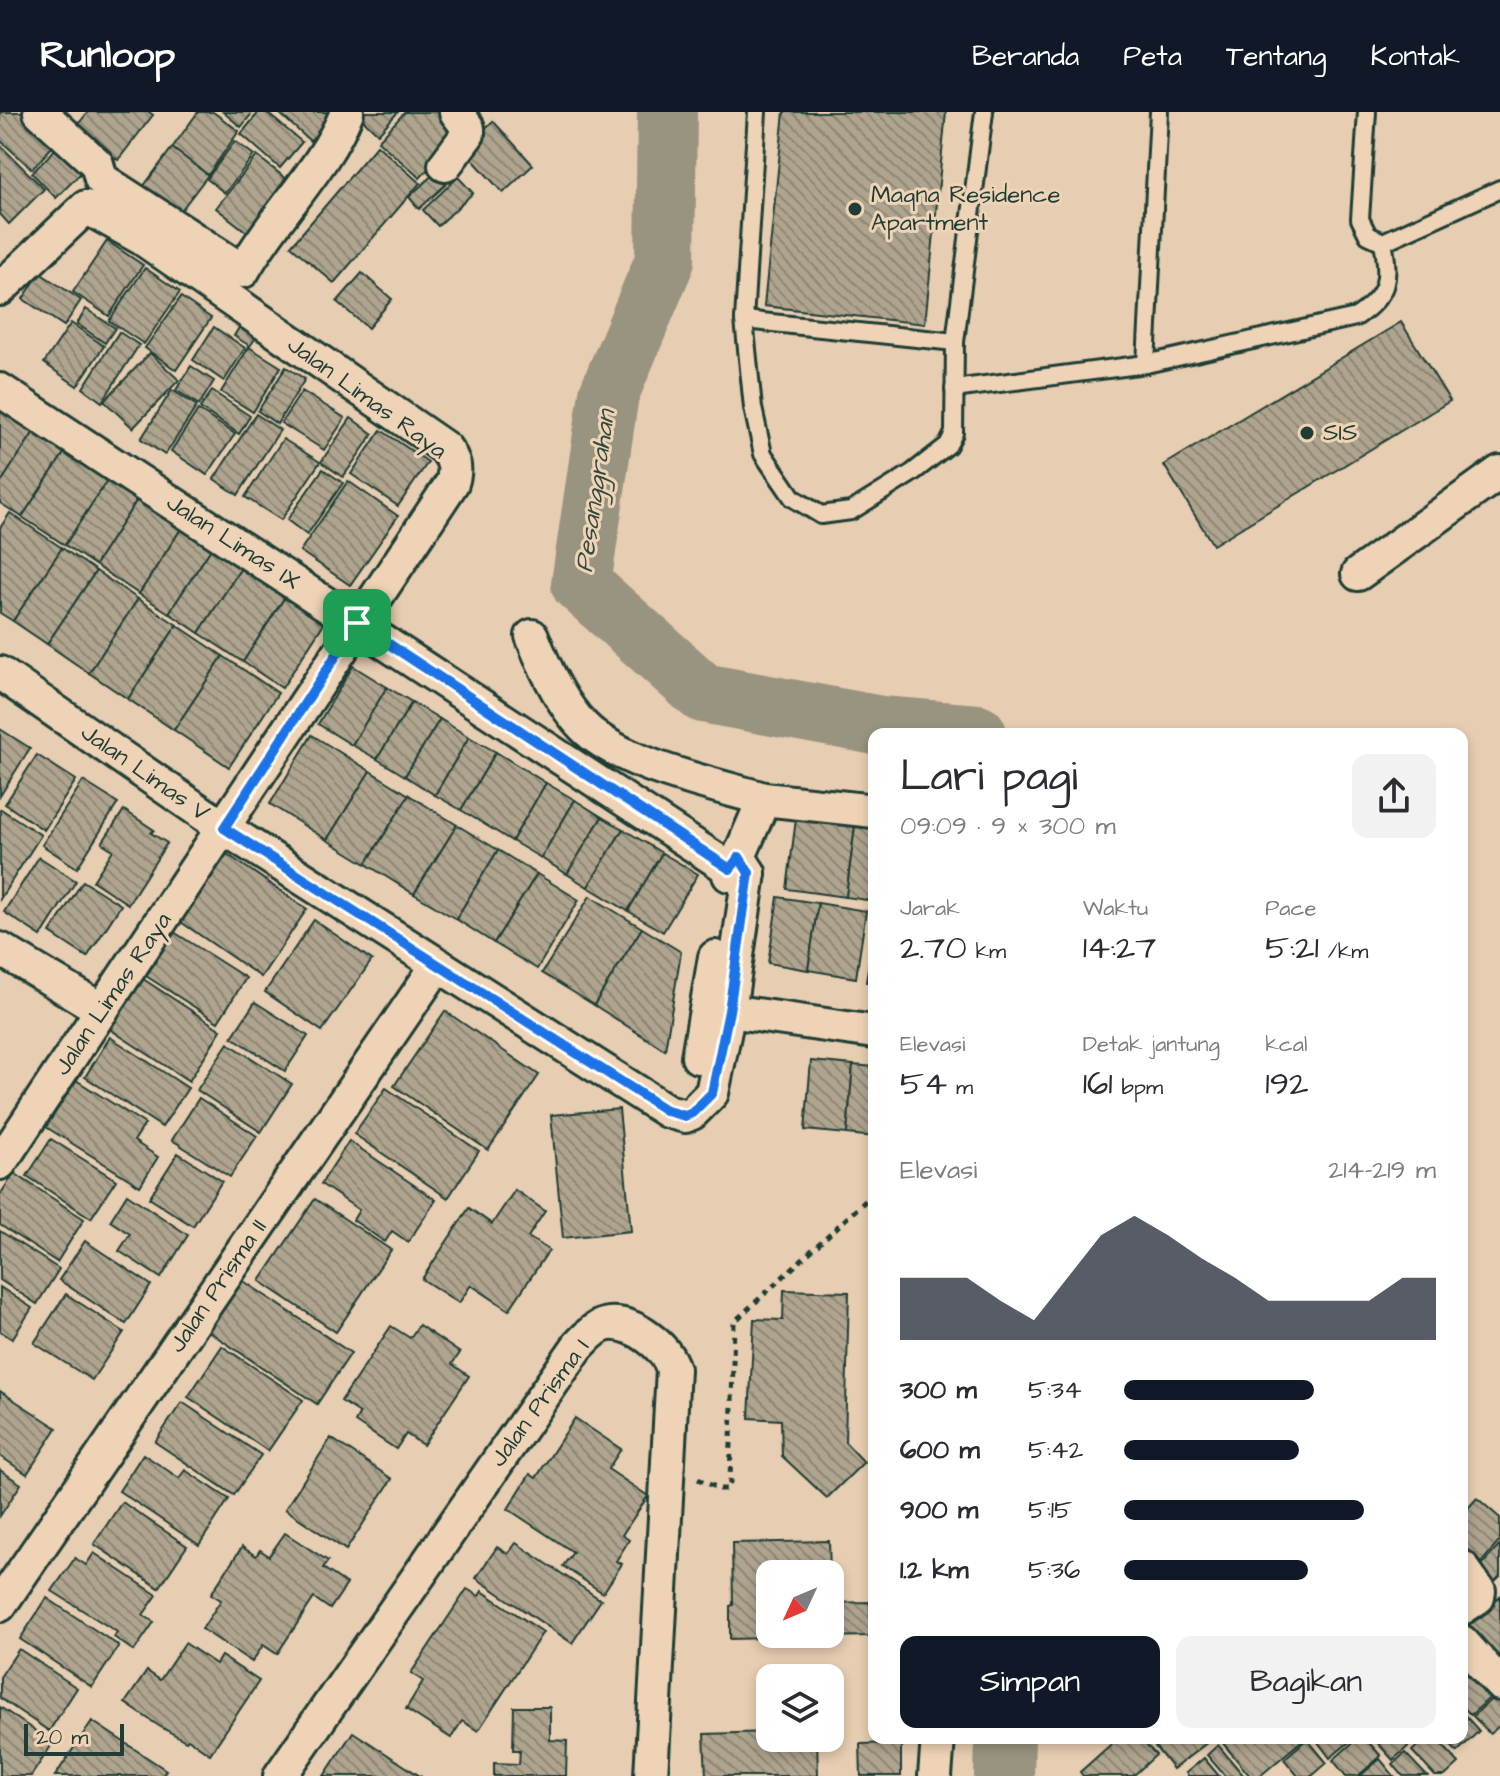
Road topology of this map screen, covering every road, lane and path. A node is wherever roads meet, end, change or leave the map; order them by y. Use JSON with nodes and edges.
{"nodes":[{"id":1,"x":40,"y":112,"type":"edge"},
{"id":2,"x":347,"y":112,"type":"edge"},
{"id":3,"x":456,"y":112,"type":"edge"},
{"id":4,"x":757,"y":112,"type":"edge"},
{"id":5,"x":984,"y":112,"type":"edge"},
{"id":6,"x":1159,"y":112,"type":"edge"},
{"id":7,"x":1367,"y":112,"type":"edge"},
{"id":8,"x":445,"y":165,"type":"dead end"},
{"id":9,"x":1500,"y":189,"type":"edge"},
{"id":10,"x":1383,"y":242,"type":"junction"},
{"id":11,"x":0,"y":289,"type":"edge"},
{"id":12,"x":744,"y":320,"type":"junction"},
{"id":13,"x":955,"y":342,"type":"junction"},
{"id":14,"x":1146,"y":364,"type":"junction"},
{"id":15,"x":954,"y":389,"type":"junction"},
{"id":16,"x":0,"y":390,"type":"edge"},
{"id":17,"x":1500,"y":472,"type":"edge"},
{"id":18,"x":1358,"y":574,"type":"dead end"},
{"id":19,"x":357,"y":623,"type":"junction"},
{"id":20,"x":532,"y":636,"type":"dead end"},
{"id":21,"x":0,"y":673,"type":"edge"},
{"id":22,"x":764,"y":799,"type":"junction"},
{"id":23,"x":868,"y":810,"type":"edge"},
{"id":24,"x":224,"y":828,"type":"junction"},
{"id":25,"x":740,"y":866,"type":"junction"},
{"id":26,"x":0,"y":949,"type":"edge"},
{"id":27,"x":437,"y":966,"type":"junction"},
{"id":28,"x":102,"y":1010,"type":"junction"},
{"id":29,"x":729,"y":1011,"type":"junction"},
{"id":30,"x":868,"y":1031,"type":"edge"},
{"id":31,"x":697,"y":1107,"type":"junction"},
{"id":32,"x":0,"y":1163,"type":"edge"},
{"id":33,"x":868,"y":1199,"type":"edge"},
{"id":34,"x":668,"y":1465,"type":"junction"},
{"id":35,"x":1468,"y":1575,"type":"edge"},
{"id":36,"x":1468,"y":1604,"type":"edge"},
{"id":37,"x":0,"y":1605,"type":"edge"},
{"id":38,"x":1468,"y":1649,"type":"edge"},
{"id":39,"x":1500,"y":1684,"type":"edge"},
{"id":40,"x":938,"y":1744,"type":"edge"},
{"id":41,"x":280,"y":1776,"type":"edge"},
{"id":42,"x":651,"y":1776,"type":"edge"},
{"id":43,"x":935,"y":1776,"type":"edge"}],
"edges":[{"from":1,"to":2,"type":"street"},
{"from":3,"to":8,"type":"street"},
{"from":4,"to":12,"type":"lane"},
{"from":5,"to":13,"type":"lane"},
{"from":6,"to":14,"type":"lane"},
{"from":7,"to":10,"type":"lane"},
{"from":9,"to":10,"type":"lane"},
{"from":10,"to":14,"type":"lane"},
{"from":11,"to":19,"type":"street","name":"Jalan Limas Raya"},
{"from":12,"to":13,"type":"lane"},
{"from":12,"to":15,"type":"lane"},
{"from":13,"to":15,"type":"lane"},
{"from":14,"to":15,"type":"lane"},
{"from":16,"to":19,"type":"street","name":"Jalan Limas IX"},
{"from":17,"to":18,"type":"street"},
{"from":19,"to":24,"type":"street","name":"Jalan Limas Raya"},
{"from":19,"to":25,"type":"street","name":"Jalan Limas IX"},
{"from":20,"to":22,"type":"street"},
{"from":21,"to":24,"type":"street","name":"Jalan Limas V"},
{"from":22,"to":23,"type":"street"},
{"from":22,"to":25,"type":"street"},
{"from":24,"to":27,"type":"street","name":"Jalan Limas V"},
{"from":24,"to":28,"type":"street","name":"Jalan Limas Raya"},
{"from":25,"to":29,"type":"street"},
{"from":25,"to":31,"type":"street"},
{"from":26,"to":28,"type":"street"},
{"from":27,"to":31,"type":"street","name":"Jalan Limas V"},
{"from":27,"to":37,"type":"street","name":"Jalan Prisma II"},
{"from":28,"to":32,"type":"street","name":"Jalan Limas Raya"},
{"from":29,"to":30,"type":"street"},
{"from":29,"to":31,"type":"street"},
{"from":33,"to":34,"type":"path"},
{"from":34,"to":41,"type":"street","name":"Jalan Prisma I"},
{"from":34,"to":42,"type":"street","name":"Jalan Prisma I"},
{"from":35,"to":36,"type":"street"},
{"from":38,"to":39,"type":"street"},
{"from":40,"to":43,"type":"street"}]}
